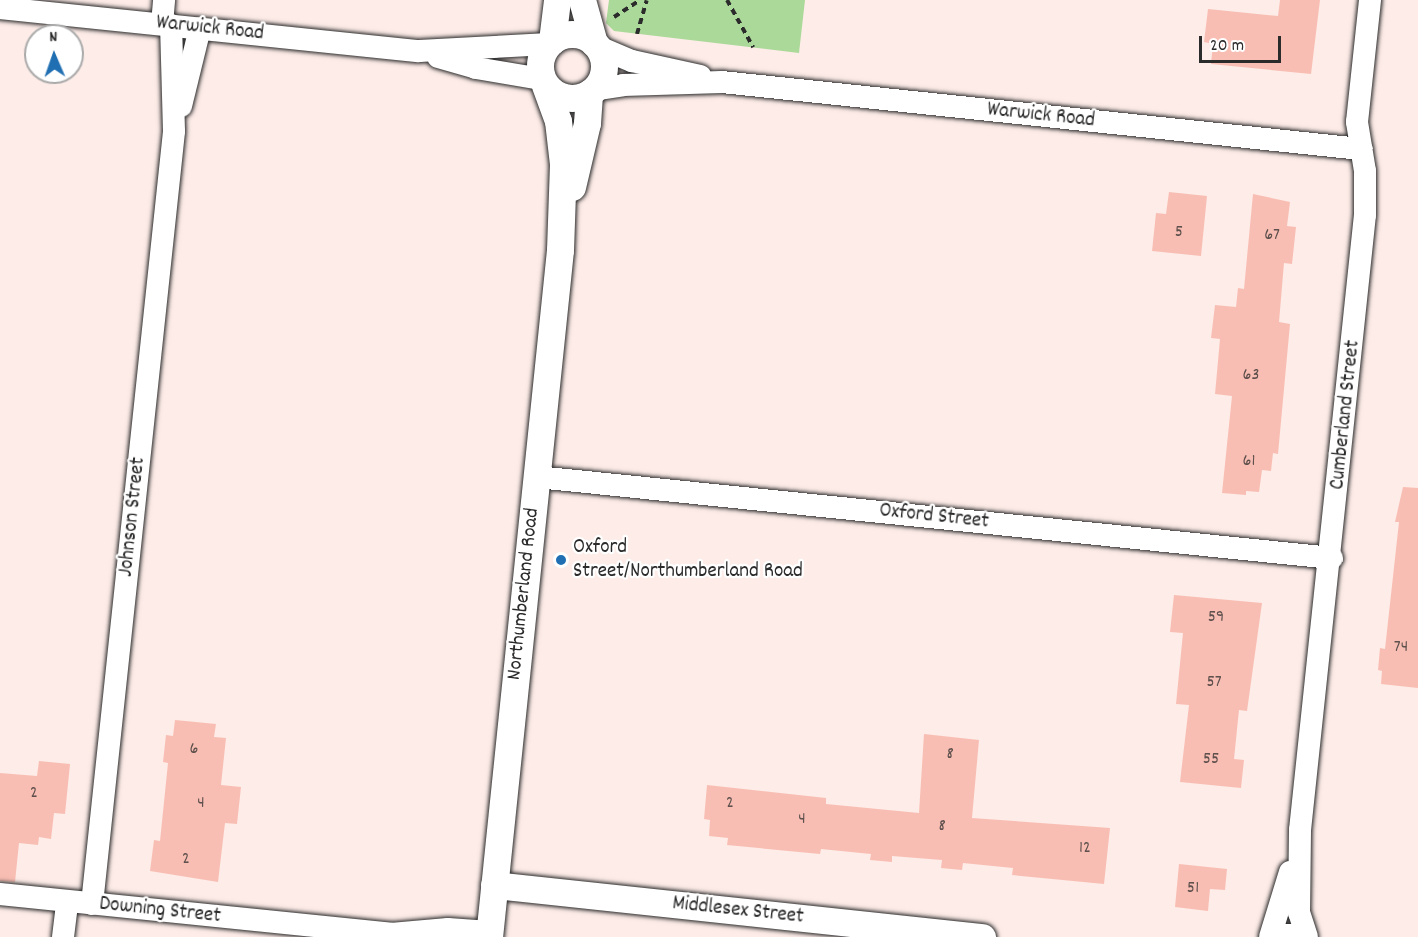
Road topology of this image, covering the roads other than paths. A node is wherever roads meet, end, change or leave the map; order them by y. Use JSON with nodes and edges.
{"nodes":[{"id":1,"x":164,"y":0,"type":"edge"},
{"id":2,"x":557,"y":0,"type":"edge"},
{"id":3,"x":582,"y":0,"type":"edge"},
{"id":4,"x":1370,"y":0,"type":"edge"},
{"id":5,"x":0,"y":8,"type":"edge"},
{"id":6,"x":166,"y":25,"type":"junction"},
{"id":7,"x":200,"y":28,"type":"junction"},
{"id":8,"x":599,"y":37,"type":"junction"},
{"id":9,"x":550,"y":43,"type":"junction"},
{"id":10,"x":419,"y":51,"type":"junction"},
{"id":11,"x":544,"y":82,"type":"junction"},
{"id":12,"x":722,"y":82,"type":"junction"},
{"id":13,"x":591,"y":92,"type":"junction"},
{"id":14,"x":174,"y":131,"type":"junction"},
{"id":15,"x":1361,"y":149,"type":"junction"},
{"id":16,"x":560,"y":250,"type":"junction"},
{"id":17,"x":537,"y":477,"type":"junction"},
{"id":18,"x":1332,"y":558,"type":"junction"},
{"id":19,"x":1300,"y":830,"type":"junction"},
{"id":20,"x":494,"y":885,"type":"junction"},
{"id":21,"x":0,"y":894,"type":"edge"},
{"id":22,"x":67,"y":902,"type":"junction"},
{"id":23,"x":92,"y":904,"type":"junction"},
{"id":24,"x":397,"y":935,"type":"edge"},
{"id":25,"x":489,"y":935,"type":"edge"},
{"id":26,"x":63,"y":937,"type":"edge"},
{"id":27,"x":982,"y":937,"type":"edge"},
{"id":28,"x":1270,"y":937,"type":"edge"},
{"id":29,"x":1276,"y":937,"type":"edge"},
{"id":30,"x":1297,"y":937,"type":"edge"},
{"id":31,"x":1307,"y":937,"type":"edge"}],
"edges":[{"from":1,"to":6,"type":"street","name":"Johnson Street"},
{"from":2,"to":9,"type":"street"},
{"from":3,"to":8,"type":"street"},
{"from":4,"to":15,"type":"street","name":"Cumberland Street"},
{"from":5,"to":6,"type":"street","name":"Warwick Road"},
{"from":6,"to":7,"type":"street","name":"Warwick Road"},
{"from":6,"to":14,"type":"street","name":"Johnson Street"},
{"from":7,"to":10,"type":"street","name":"Warwick Road"},
{"from":7,"to":14,"type":"street","name":"Johnson Street"},
{"from":8,"to":9,"type":"street"},
{"from":8,"to":12,"type":"street","name":"Warwick Road"},
{"from":8,"to":13,"type":"street"},
{"from":9,"to":10,"type":"street","name":"Warwick Road"},
{"from":9,"to":11,"type":"street"},
{"from":10,"to":11,"type":"street","name":"Warwick Road"},
{"from":11,"to":13,"type":"street"},
{"from":11,"to":16,"type":"street","name":"Northumberland Road"},
{"from":12,"to":13,"type":"street","name":"Warwick Road"},
{"from":12,"to":15,"type":"street","name":"Warwick Road"},
{"from":13,"to":16,"type":"street","name":"Northumberland Road"},
{"from":14,"to":23,"type":"street","name":"Johnson Street"},
{"from":15,"to":18,"type":"street","name":"Cumberland Street"},
{"from":16,"to":17,"type":"street","name":"Northumberland Road"},
{"from":17,"to":18,"type":"street","name":"Oxford Street"},
{"from":17,"to":20,"type":"street","name":"Northumberland Road"},
{"from":18,"to":19,"type":"street","name":"Cumberland Street"},
{"from":19,"to":28,"type":"street","name":"Cumberland Street"},
{"from":19,"to":31,"type":"street","name":"Cumberland Street"},
{"from":20,"to":25,"type":"street","name":"Northumberland Road"},
{"from":20,"to":27,"type":"street","name":"Middlesex Street"},
{"from":21,"to":22,"type":"street","name":"Downing Street"},
{"from":22,"to":23,"type":"street","name":"Downing Street"},
{"from":22,"to":26,"type":"street"},
{"from":23,"to":24,"type":"street","name":"Downing Street"},
{"from":24,"to":25,"type":"street","name":"Downing Street"},
{"from":29,"to":30,"type":"street"}]}
